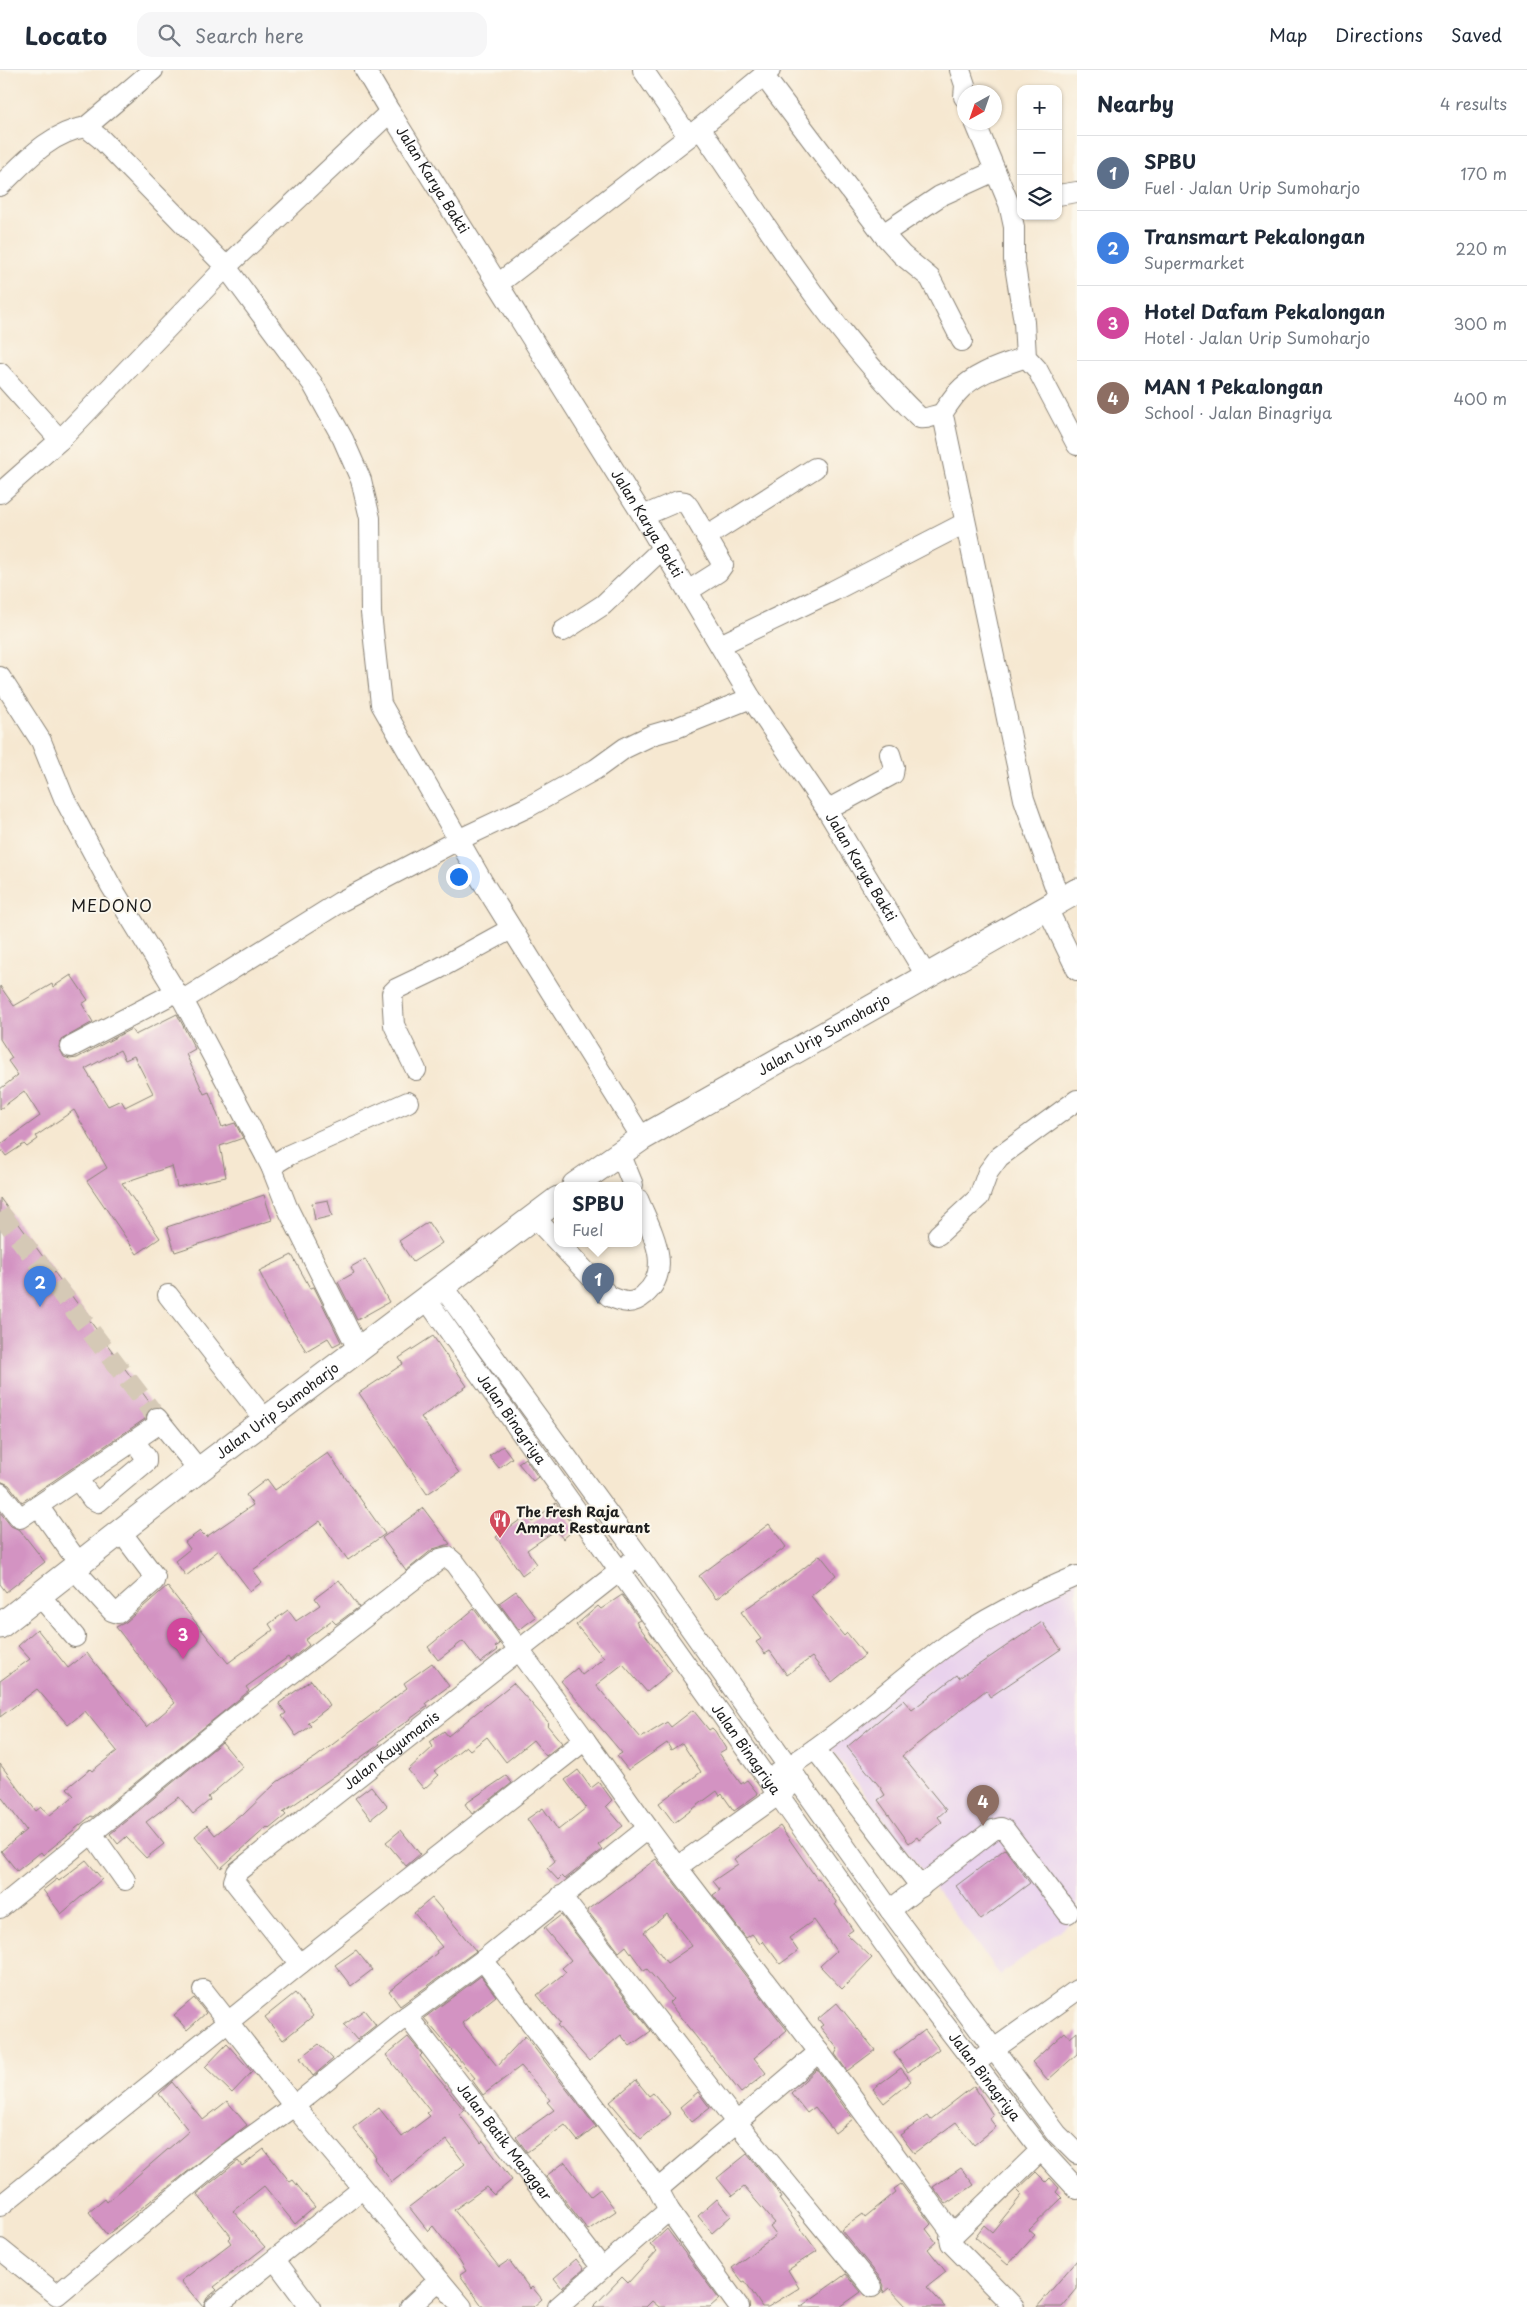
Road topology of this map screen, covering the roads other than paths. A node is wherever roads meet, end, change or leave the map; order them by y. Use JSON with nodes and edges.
{"nodes":[{"id":1,"x":153,"y":70,"type":"edge"},
{"id":2,"x":643,"y":70,"type":"edge"},
{"id":3,"x":960,"y":70,"type":"edge"},
{"id":4,"x":368,"y":71,"type":"edge"},
{"id":5,"x":766,"y":73,"type":"edge"},
{"id":6,"x":965,"y":85,"type":"edge"},
{"id":7,"x":390,"y":112,"type":"junction"},
{"id":8,"x":86,"y":127,"type":"junction"},
{"id":9,"x":978,"y":130,"type":"edge"},
{"id":10,"x":694,"y":132,"type":"junction"},
{"id":11,"x":995,"y":171,"type":"junction"},
{"id":12,"x":0,"y":186,"type":"edge"},
{"id":13,"x":1077,"y":192,"type":"edge"},
{"id":14,"x":1062,"y":194,"type":"edge"},
{"id":15,"x":1015,"y":202,"type":"edge"},
{"id":16,"x":883,"y":234,"type":"junction"},
{"id":17,"x":226,"y":267,"type":"junction"},
{"id":18,"x":498,"y":284,"type":"junction"},
{"id":19,"x":962,"y":341,"type":"dead end"},
{"id":20,"x":1026,"y":357,"type":"junction"},
{"id":21,"x":0,"y":372,"type":"edge"},
{"id":22,"x":941,"y":416,"type":"junction"},
{"id":23,"x":60,"y":440,"type":"junction"},
{"id":24,"x":1077,"y":445,"type":"edge"},
{"id":25,"x":815,"y":468,"type":"dead end"},
{"id":26,"x":0,"y":493,"type":"edge"},
{"id":27,"x":643,"y":516,"type":"junction"},
{"id":28,"x":965,"y":523,"type":"junction"},
{"id":29,"x":706,"y":537,"type":"junction"},
{"id":30,"x":662,"y":550,"type":"junction"},
{"id":31,"x":688,"y":591,"type":"junction"},
{"id":32,"x":563,"y":631,"type":"dead end"},
{"id":33,"x":720,"y":645,"type":"junction"},
{"id":34,"x":0,"y":677,"type":"edge"},
{"id":35,"x":751,"y":698,"type":"junction"},
{"id":36,"x":890,"y":754,"type":"dead end"},
{"id":37,"x":827,"y":810,"type":"junction"},
{"id":38,"x":458,"y":840,"type":"junction"},
{"id":39,"x":1061,"y":900,"type":"edge"},
{"id":40,"x":511,"y":929,"type":"junction"},
{"id":41,"x":1077,"y":970,"type":"edge"},
{"id":42,"x":927,"y":977,"type":"junction"},
{"id":43,"x":180,"y":996,"type":"junction"},
{"id":44,"x":71,"y":1048,"type":"dead end"},
{"id":45,"x":416,"y":1070,"type":"dead end"},
{"id":46,"x":1077,"y":1100,"type":"edge"},
{"id":47,"x":408,"y":1102,"type":"dead end"},
{"id":48,"x":642,"y":1138,"type":"junction"},
{"id":49,"x":620,"y":1153,"type":"junction"},
{"id":50,"x":271,"y":1166,"type":"junction"},
{"id":51,"x":579,"y":1182,"type":"edge"},
{"id":52,"x":631,"y":1182,"type":"edge"},
{"id":53,"x":554,"y":1202,"type":"edge"},
{"id":54,"x":642,"y":1209,"type":"edge"},
{"id":55,"x":534,"y":1217,"type":"junction"},
{"id":56,"x":938,"y":1235,"type":"dead end"},
{"id":57,"x":554,"y":1238,"type":"edge"},
{"id":58,"x":562,"y":1247,"type":"edge"},
{"id":59,"x":434,"y":1293,"type":"junction"},
{"id":60,"x":168,"y":1295,"type":"dead end"},
{"id":61,"x":359,"y":1351,"type":"junction"},
{"id":62,"x":266,"y":1420,"type":"junction"},
{"id":63,"x":134,"y":1441,"type":"junction"},
{"id":64,"x":199,"y":1470,"type":"junction"},
{"id":65,"x":582,"y":1479,"type":"junction"},
{"id":66,"x":78,"y":1480,"type":"junction"},
{"id":67,"x":564,"y":1492,"type":"junction"},
{"id":68,"x":0,"y":1494,"type":"edge"},
{"id":69,"x":38,"y":1506,"type":"junction"},
{"id":70,"x":121,"y":1532,"type":"junction"},
{"id":71,"x":639,"y":1556,"type":"junction"},
{"id":72,"x":77,"y":1567,"type":"junction"},
{"id":73,"x":620,"y":1570,"type":"junction"},
{"id":74,"x":1077,"y":1576,"type":"edge"},
{"id":75,"x":40,"y":1596,"type":"junction"},
{"id":76,"x":0,"y":1626,"type":"edge"},
{"id":77,"x":75,"y":1637,"type":"dead end"},
{"id":78,"x":519,"y":1649,"type":"junction"},
{"id":79,"x":719,"y":1670,"type":"junction"},
{"id":80,"x":697,"y":1683,"type":"junction"},
{"id":81,"x":585,"y":1740,"type":"junction"},
{"id":82,"x":800,"y":1764,"type":"junction"},
{"id":83,"x":774,"y":1787,"type":"junction"},
{"id":84,"x":648,"y":1828,"type":"junction"},
{"id":85,"x":91,"y":1832,"type":"junction"},
{"id":86,"x":676,"y":1867,"type":"junction"},
{"id":87,"x":125,"y":1880,"type":"dead end"},
{"id":88,"x":921,"y":1887,"type":"junction"},
{"id":89,"x":561,"y":1896,"type":"junction"},
{"id":90,"x":896,"y":1906,"type":"junction"},
{"id":91,"x":0,"y":1908,"type":"edge"},
{"id":92,"x":1068,"y":1913,"type":"dead end"},
{"id":93,"x":483,"y":1960,"type":"junction"},
{"id":94,"x":300,"y":1964,"type":"junction"},
{"id":95,"x":203,"y":1990,"type":"dead end"},
{"id":96,"x":1077,"y":1990,"type":"edge"},
{"id":97,"x":406,"y":2016,"type":"junction"},
{"id":98,"x":229,"y":2022,"type":"junction"},
{"id":99,"x":994,"y":2050,"type":"junction"},
{"id":100,"x":819,"y":2052,"type":"junction"},
{"id":101,"x":973,"y":2064,"type":"junction"},
{"id":102,"x":294,"y":2106,"type":"junction"},
{"id":103,"x":737,"y":2123,"type":"junction"},
{"id":104,"x":1041,"y":2150,"type":"junction"},
{"id":105,"x":1077,"y":2154,"type":"edge"},
{"id":106,"x":362,"y":2189,"type":"junction"},
{"id":107,"x":658,"y":2189,"type":"junction"},
{"id":108,"x":1077,"y":2189,"type":"edge"},
{"id":109,"x":0,"y":2206,"type":"edge"},
{"id":110,"x":669,"y":2210,"type":"junction"},
{"id":111,"x":953,"y":2234,"type":"junction"},
{"id":112,"x":0,"y":2249,"type":"edge"},
{"id":113,"x":275,"y":2260,"type":"junction"},
{"id":114,"x":602,"y":2268,"type":"junction"},
{"id":115,"x":439,"y":2280,"type":"junction"},
{"id":116,"x":872,"y":2287,"type":"dead end"},
{"id":117,"x":65,"y":2301,"type":"edge"},
{"id":118,"x":730,"y":2304,"type":"edge"},
{"id":119,"x":215,"y":2307,"type":"edge"},
{"id":120,"x":310,"y":2307,"type":"edge"},
{"id":121,"x":410,"y":2307,"type":"edge"},
{"id":122,"x":462,"y":2307,"type":"edge"},
{"id":123,"x":558,"y":2307,"type":"edge"},
{"id":124,"x":1014,"y":2307,"type":"edge"}],
"edges":[{"from":1,"to":8,"type":"street"},
{"from":2,"to":10,"type":"street"},
{"from":3,"to":6,"type":"street"},
{"from":4,"to":7,"type":"street","name":"Jalan Karya Bakti"},
{"from":5,"to":10,"type":"street"},
{"from":5,"to":16,"type":"street"},
{"from":7,"to":17,"type":"street"},
{"from":7,"to":18,"type":"street","name":"Jalan Karya Bakti"},
{"from":8,"to":12,"type":"street"},
{"from":8,"to":17,"type":"street"},
{"from":9,"to":11,"type":"street"},
{"from":10,"to":18,"type":"street"},
{"from":10,"to":22,"type":"street"},
{"from":11,"to":15,"type":"street"},
{"from":11,"to":16,"type":"street"},
{"from":13,"to":14,"type":"street"},
{"from":15,"to":20,"type":"street"},
{"from":16,"to":19,"type":"street"},
{"from":17,"to":23,"type":"street"},
{"from":17,"to":38,"type":"street"},
{"from":18,"to":27,"type":"street","name":"Jalan Karya Bakti"},
{"from":20,"to":22,"type":"street"},
{"from":20,"to":24,"type":"street"},
{"from":21,"to":23,"type":"street"},
{"from":22,"to":28,"type":"street"},
{"from":23,"to":26,"type":"street"},
{"from":25,"to":29,"type":"street"},
{"from":27,"to":29,"type":"street"},
{"from":27,"to":30,"type":"street","name":"Jalan Karya Bakti"},
{"from":28,"to":33,"type":"street"},
{"from":28,"to":39,"type":"street"},
{"from":29,"to":31,"type":"street"},
{"from":30,"to":31,"type":"street","name":"Jalan Karya Bakti"},
{"from":30,"to":32,"type":"street"},
{"from":31,"to":33,"type":"street","name":"Jalan Karya Bakti"},
{"from":33,"to":35,"type":"street","name":"Jalan Karya Bakti"},
{"from":34,"to":43,"type":"street"},
{"from":35,"to":37,"type":"street","name":"Jalan Karya Bakti"},
{"from":35,"to":38,"type":"street"},
{"from":36,"to":37,"type":"street"},
{"from":37,"to":42,"type":"street","name":"Jalan Karya Bakti"},
{"from":38,"to":40,"type":"street"},
{"from":38,"to":43,"type":"street"},
{"from":39,"to":41,"type":"street"},
{"from":39,"to":42,"type":"main road","name":"Jalan Urip Sumoharjo"},
{"from":40,"to":45,"type":"street"},
{"from":40,"to":48,"type":"street"},
{"from":42,"to":48,"type":"main road","name":"Jalan Urip Sumoharjo"},
{"from":43,"to":44,"type":"street"},
{"from":43,"to":50,"type":"street"},
{"from":46,"to":56,"type":"street"},
{"from":47,"to":50,"type":"street"},
{"from":48,"to":49,"type":"main road","name":"Jalan Urip Sumoharjo"},
{"from":49,"to":51,"type":"main road","name":"Jalan Urip Sumoharjo"},
{"from":49,"to":52,"type":"street"},
{"from":50,"to":61,"type":"street"},
{"from":53,"to":55,"type":"main road","name":"Jalan Urip Sumoharjo"},
{"from":54,"to":58,"type":"street"},
{"from":55,"to":57,"type":"street"},
{"from":55,"to":59,"type":"main road","name":"Jalan Urip Sumoharjo"},
{"from":59,"to":61,"type":"main road","name":"Jalan Urip Sumoharjo"},
{"from":59,"to":65,"type":"street","name":"Jalan Binagriya"},
{"from":59,"to":67,"type":"street","name":"Jalan Binagriya"},
{"from":60,"to":62,"type":"street"},
{"from":61,"to":62,"type":"main road","name":"Jalan Urip Sumoharjo"},
{"from":62,"to":64,"type":"main road","name":"Jalan Urip Sumoharjo"},
{"from":63,"to":64,"type":"street"},
{"from":63,"to":66,"type":"street"},
{"from":63,"to":66,"type":"street"},
{"from":64,"to":70,"type":"main road","name":"Jalan Urip Sumoharjo"},
{"from":65,"to":67,"type":"street"},
{"from":65,"to":71,"type":"street","name":"Jalan Binagriya"},
{"from":66,"to":69,"type":"street"},
{"from":67,"to":73,"type":"street","name":"Jalan Binagriya"},
{"from":68,"to":69,"type":"street"},
{"from":69,"to":72,"type":"street"},
{"from":70,"to":72,"type":"main road","name":"Jalan Urip Sumoharjo"},
{"from":70,"to":72,"type":"street"},
{"from":71,"to":73,"type":"street","name":"Jalan Kayumanis"},
{"from":71,"to":79,"type":"street","name":"Jalan Binagriya"},
{"from":72,"to":75,"type":"main road","name":"Jalan Urip Sumoharjo"},
{"from":73,"to":78,"type":"street","name":"Jalan Kayumanis"},
{"from":73,"to":80,"type":"street","name":"Jalan Binagriya"},
{"from":74,"to":82,"type":"street"},
{"from":75,"to":76,"type":"main road","name":"Jalan Urip Sumoharjo"},
{"from":75,"to":77,"type":"street"},
{"from":78,"to":81,"type":"street"},
{"from":78,"to":85,"type":"street"},
{"from":78,"to":94,"type":"street","name":"Jalan Kayumanis"},
{"from":79,"to":80,"type":"street"},
{"from":79,"to":82,"type":"street","name":"Jalan Binagriya"},
{"from":80,"to":83,"type":"street","name":"Jalan Binagriya"},
{"from":81,"to":84,"type":"street"},
{"from":81,"to":94,"type":"street"},
{"from":82,"to":83,"type":"street"},
{"from":82,"to":88,"type":"street"},
{"from":82,"to":90,"type":"street","name":"Jalan Binagriya"},
{"from":83,"to":86,"type":"street"},
{"from":83,"to":101,"type":"street","name":"Jalan Binagriya"},
{"from":84,"to":86,"type":"street"},
{"from":84,"to":89,"type":"street"},
{"from":85,"to":87,"type":"street"},
{"from":85,"to":91,"type":"street"},
{"from":86,"to":100,"type":"street"},
{"from":88,"to":90,"type":"street"},
{"from":88,"to":92,"type":"street"},
{"from":89,"to":93,"type":"street"},
{"from":89,"to":103,"type":"street"},
{"from":90,"to":99,"type":"street","name":"Jalan Binagriya"},
{"from":93,"to":97,"type":"street"},
{"from":93,"to":107,"type":"street"},
{"from":94,"to":98,"type":"street"},
{"from":95,"to":98,"type":"street"},
{"from":96,"to":99,"type":"street"},
{"from":97,"to":102,"type":"street"},
{"from":97,"to":114,"type":"street","name":"Jalan Batik Manggar"},
{"from":98,"to":102,"type":"street"},
{"from":98,"to":109,"type":"street"},
{"from":99,"to":101,"type":"street"},
{"from":99,"to":105,"type":"street","name":"Jalan Binagriya"},
{"from":100,"to":103,"type":"street"},
{"from":100,"to":111,"type":"street"},
{"from":101,"to":104,"type":"street","name":"Jalan Binagriya"},
{"from":102,"to":106,"type":"street"},
{"from":102,"to":117,"type":"street"},
{"from":103,"to":107,"type":"street"},
{"from":103,"to":116,"type":"street"},
{"from":104,"to":108,"type":"street","name":"Jalan Binagriya"},
{"from":104,"to":111,"type":"street"},
{"from":106,"to":113,"type":"street"},
{"from":106,"to":115,"type":"street"},
{"from":107,"to":110,"type":"street"},
{"from":110,"to":114,"type":"street"},
{"from":110,"to":118,"type":"street"},
{"from":111,"to":124,"type":"street"},
{"from":112,"to":117,"type":"street"},
{"from":113,"to":119,"type":"street"},
{"from":113,"to":120,"type":"street"},
{"from":114,"to":123,"type":"street"},
{"from":115,"to":121,"type":"street"},
{"from":115,"to":122,"type":"street"}]}
